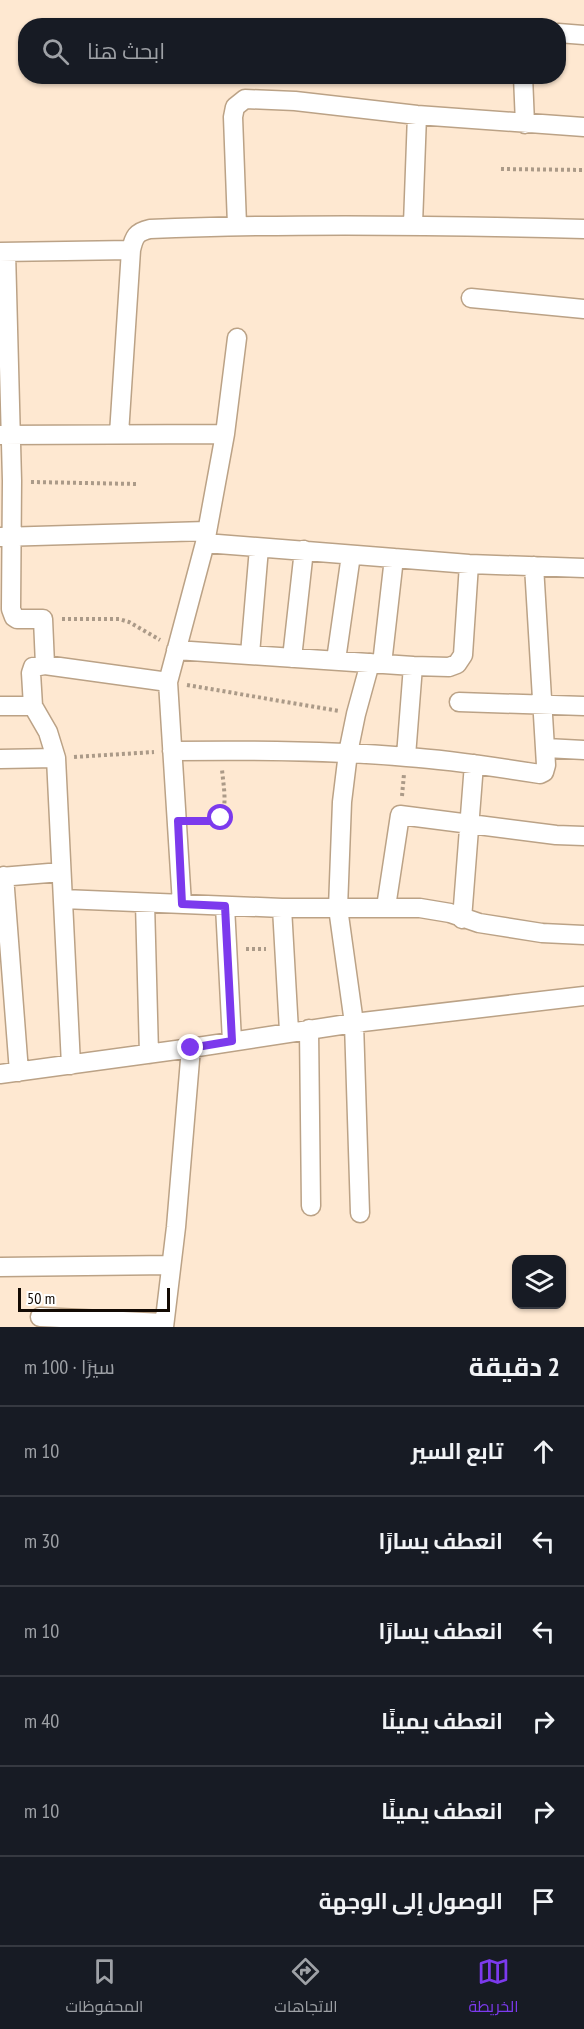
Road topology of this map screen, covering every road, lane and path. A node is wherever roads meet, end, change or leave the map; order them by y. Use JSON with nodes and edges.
{"nodes":[{"id":1,"x":566,"y":34,"type":"edge"},
{"id":2,"x":584,"y":35,"type":"edge"},
{"id":3,"x":523,"y":84,"type":"edge"},
{"id":4,"x":417,"y":115,"type":"junction"},
{"id":5,"x":525,"y":124,"type":"junction"},
{"id":6,"x":584,"y":127,"type":"edge"},
{"id":7,"x":501,"y":170,"type":"dead end"},
{"id":8,"x":584,"y":170,"type":"edge"},
{"id":9,"x":413,"y":224,"type":"junction"},
{"id":10,"x":237,"y":225,"type":"junction"},
{"id":11,"x":584,"y":229,"type":"edge"},
{"id":12,"x":131,"y":250,"type":"junction"},
{"id":13,"x":3,"y":252,"type":"edge"},
{"id":14,"x":471,"y":298,"type":"dead end"},
{"id":15,"x":584,"y":309,"type":"edge"},
{"id":16,"x":237,"y":338,"type":"dead end"},
{"id":17,"x":5,"y":434,"type":"edge"},
{"id":18,"x":119,"y":434,"type":"junction"},
{"id":19,"x":225,"y":434,"type":"junction"},
{"id":20,"x":12,"y":481,"type":"junction"},
{"id":21,"x":138,"y":484,"type":"dead end"},
{"id":22,"x":6,"y":537,"type":"edge"},
{"id":23,"x":206,"y":537,"type":"junction"},
{"id":24,"x":259,"y":548,"type":"junction"},
{"id":25,"x":304,"y":550,"type":"junction"},
{"id":26,"x":351,"y":555,"type":"junction"},
{"id":27,"x":394,"y":558,"type":"junction"},
{"id":28,"x":469,"y":564,"type":"junction"},
{"id":29,"x":534,"y":566,"type":"junction"},
{"id":30,"x":584,"y":568,"type":"edge"},
{"id":31,"x":43,"y":619,"type":"junction"},
{"id":32,"x":176,"y":650,"type":"junction"},
{"id":33,"x":250,"y":654,"type":"junction"},
{"id":34,"x":292,"y":658,"type":"junction"},
{"id":35,"x":336,"y":660,"type":"junction"},
{"id":36,"x":376,"y":663,"type":"junction"},
{"id":37,"x":45,"y":665,"type":"junction"},
{"id":38,"x":413,"y":666,"type":"junction"},
{"id":39,"x":168,"y":682,"type":"junction"},
{"id":40,"x":459,"y":702,"type":"dead end"},
{"id":41,"x":543,"y":705,"type":"junction"},
{"id":42,"x":0,"y":706,"type":"edge"},
{"id":43,"x":33,"y":706,"type":"junction"},
{"id":44,"x":584,"y":706,"type":"edge"},
{"id":45,"x":356,"y":714,"type":"junction"},
{"id":46,"x":546,"y":748,"type":"junction"},
{"id":47,"x":222,"y":750,"type":"junction"},
{"id":48,"x":584,"y":750,"type":"edge"},
{"id":49,"x":172,"y":751,"type":"junction"},
{"id":50,"x":348,"y":753,"type":"junction"},
{"id":51,"x":406,"y":756,"type":"junction"},
{"id":52,"x":56,"y":758,"type":"junction"},
{"id":53,"x":0,"y":759,"type":"edge"},
{"id":54,"x":474,"y":764,"type":"junction"},
{"id":55,"x":400,"y":815,"type":"junction"},
{"id":56,"x":178,"y":821,"type":"junction"},
{"id":57,"x":469,"y":825,"type":"junction"},
{"id":58,"x":584,"y":836,"type":"edge"},
{"id":59,"x":62,"y":872,"type":"junction"},
{"id":60,"x":2,"y":876,"type":"edge"},
{"id":61,"x":63,"y":899,"type":"junction"},
{"id":62,"x":145,"y":903,"type":"junction"},
{"id":63,"x":182,"y":904,"type":"junction"},
{"id":64,"x":225,"y":906,"type":"junction"},
{"id":65,"x":386,"y":907,"type":"junction"},
{"id":66,"x":282,"y":908,"type":"junction"},
{"id":67,"x":338,"y":908,"type":"junction"},
{"id":68,"x":462,"y":919,"type":"junction"},
{"id":69,"x":584,"y":935,"type":"edge"},
{"id":70,"x":227,"y":949,"type":"junction"},
{"id":71,"x":284,"y":949,"type":"junction"},
{"id":72,"x":584,"y":996,"type":"edge"},
{"id":73,"x":354,"y":1023,"type":"junction"},
{"id":74,"x":309,"y":1029,"type":"junction"},
{"id":75,"x":289,"y":1032,"type":"junction"},
{"id":76,"x":232,"y":1041,"type":"junction"},
{"id":77,"x":191,"y":1048,"type":"junction"},
{"id":78,"x":149,"y":1054,"type":"junction"},
{"id":79,"x":71,"y":1065,"type":"junction"},
{"id":80,"x":19,"y":1072,"type":"junction"},
{"id":81,"x":0,"y":1074,"type":"edge"},
{"id":82,"x":311,"y":1206,"type":"dead end"},
{"id":83,"x":360,"y":1213,"type":"dead end"},
{"id":84,"x":171,"y":1265,"type":"junction"},
{"id":85,"x":0,"y":1267,"type":"edge"},
{"id":86,"x":40,"y":1317,"type":"dead end"},
{"id":87,"x":164,"y":1325,"type":"edge"}],
"edges":[{"from":1,"to":2,"type":"street"},
{"from":3,"to":5,"type":"street"},
{"from":4,"to":5,"type":"street"},
{"from":4,"to":9,"type":"street"},
{"from":4,"to":10,"type":"street"},
{"from":5,"to":6,"type":"street"},
{"from":7,"to":8,"type":"path"},
{"from":9,"to":10,"type":"street"},
{"from":9,"to":11,"type":"street"},
{"from":10,"to":12,"type":"street"},
{"from":12,"to":13,"type":"street"},
{"from":12,"to":18,"type":"street"},
{"from":13,"to":17,"type":"street"},
{"from":14,"to":15,"type":"street"},
{"from":16,"to":19,"type":"street"},
{"from":17,"to":18,"type":"street"},
{"from":17,"to":20,"type":"street"},
{"from":18,"to":19,"type":"street"},
{"from":19,"to":23,"type":"street"},
{"from":20,"to":21,"type":"path"},
{"from":20,"to":22,"type":"street"},
{"from":22,"to":23,"type":"street"},
{"from":22,"to":31,"type":"street"},
{"from":23,"to":24,"type":"street"},
{"from":23,"to":32,"type":"street"},
{"from":24,"to":25,"type":"street"},
{"from":24,"to":33,"type":"street"},
{"from":25,"to":26,"type":"street"},
{"from":25,"to":34,"type":"street"},
{"from":26,"to":27,"type":"street"},
{"from":26,"to":35,"type":"street"},
{"from":27,"to":28,"type":"street"},
{"from":27,"to":36,"type":"street"},
{"from":28,"to":29,"type":"street"},
{"from":28,"to":38,"type":"street"},
{"from":29,"to":30,"type":"street"},
{"from":29,"to":41,"type":"street"},
{"from":31,"to":32,"type":"path"},
{"from":31,"to":37,"type":"street"},
{"from":32,"to":33,"type":"street"},
{"from":32,"to":39,"type":"street"},
{"from":33,"to":34,"type":"street"},
{"from":34,"to":35,"type":"street"},
{"from":35,"to":36,"type":"street"},
{"from":36,"to":38,"type":"street"},
{"from":36,"to":45,"type":"street"},
{"from":37,"to":39,"type":"street"},
{"from":37,"to":43,"type":"street"},
{"from":38,"to":51,"type":"street"},
{"from":39,"to":45,"type":"path"},
{"from":39,"to":49,"type":"street"},
{"from":40,"to":41,"type":"street"},
{"from":41,"to":44,"type":"street"},
{"from":41,"to":46,"type":"street"},
{"from":42,"to":43,"type":"street"},
{"from":43,"to":52,"type":"street"},
{"from":45,"to":50,"type":"street"},
{"from":46,"to":48,"type":"street"},
{"from":46,"to":54,"type":"street"},
{"from":47,"to":49,"type":"street"},
{"from":47,"to":50,"type":"street"},
{"from":47,"to":56,"type":"path"},
{"from":49,"to":52,"type":"path"},
{"from":49,"to":56,"type":"street"},
{"from":50,"to":51,"type":"street"},
{"from":50,"to":67,"type":"street"},
{"from":51,"to":54,"type":"street"},
{"from":51,"to":55,"type":"path"},
{"from":52,"to":53,"type":"street"},
{"from":52,"to":59,"type":"street"},
{"from":54,"to":57,"type":"street"},
{"from":55,"to":57,"type":"street"},
{"from":55,"to":65,"type":"street"},
{"from":56,"to":63,"type":"street"},
{"from":57,"to":58,"type":"street"},
{"from":57,"to":68,"type":"street"},
{"from":59,"to":60,"type":"street"},
{"from":59,"to":61,"type":"street"},
{"from":60,"to":80,"type":"street"},
{"from":61,"to":62,"type":"street"},
{"from":61,"to":79,"type":"street"},
{"from":62,"to":63,"type":"street"},
{"from":62,"to":78,"type":"street"},
{"from":63,"to":64,"type":"street"},
{"from":64,"to":66,"type":"street"},
{"from":64,"to":70,"type":"street"},
{"from":65,"to":67,"type":"street"},
{"from":65,"to":68,"type":"street"},
{"from":66,"to":67,"type":"street"},
{"from":66,"to":71,"type":"street"},
{"from":67,"to":73,"type":"street"},
{"from":68,"to":69,"type":"street"},
{"from":70,"to":71,"type":"path"},
{"from":70,"to":76,"type":"street"},
{"from":71,"to":75,"type":"street"},
{"from":72,"to":73,"type":"street"},
{"from":73,"to":74,"type":"street"},
{"from":73,"to":83,"type":"street"},
{"from":74,"to":75,"type":"street"},
{"from":74,"to":82,"type":"street"},
{"from":75,"to":76,"type":"street"},
{"from":76,"to":77,"type":"street"},
{"from":77,"to":78,"type":"street"},
{"from":77,"to":84,"type":"street"},
{"from":78,"to":79,"type":"street"},
{"from":79,"to":80,"type":"street"},
{"from":80,"to":81,"type":"street"},
{"from":84,"to":85,"type":"street"},
{"from":84,"to":87,"type":"street"},
{"from":86,"to":87,"type":"street"}]}
